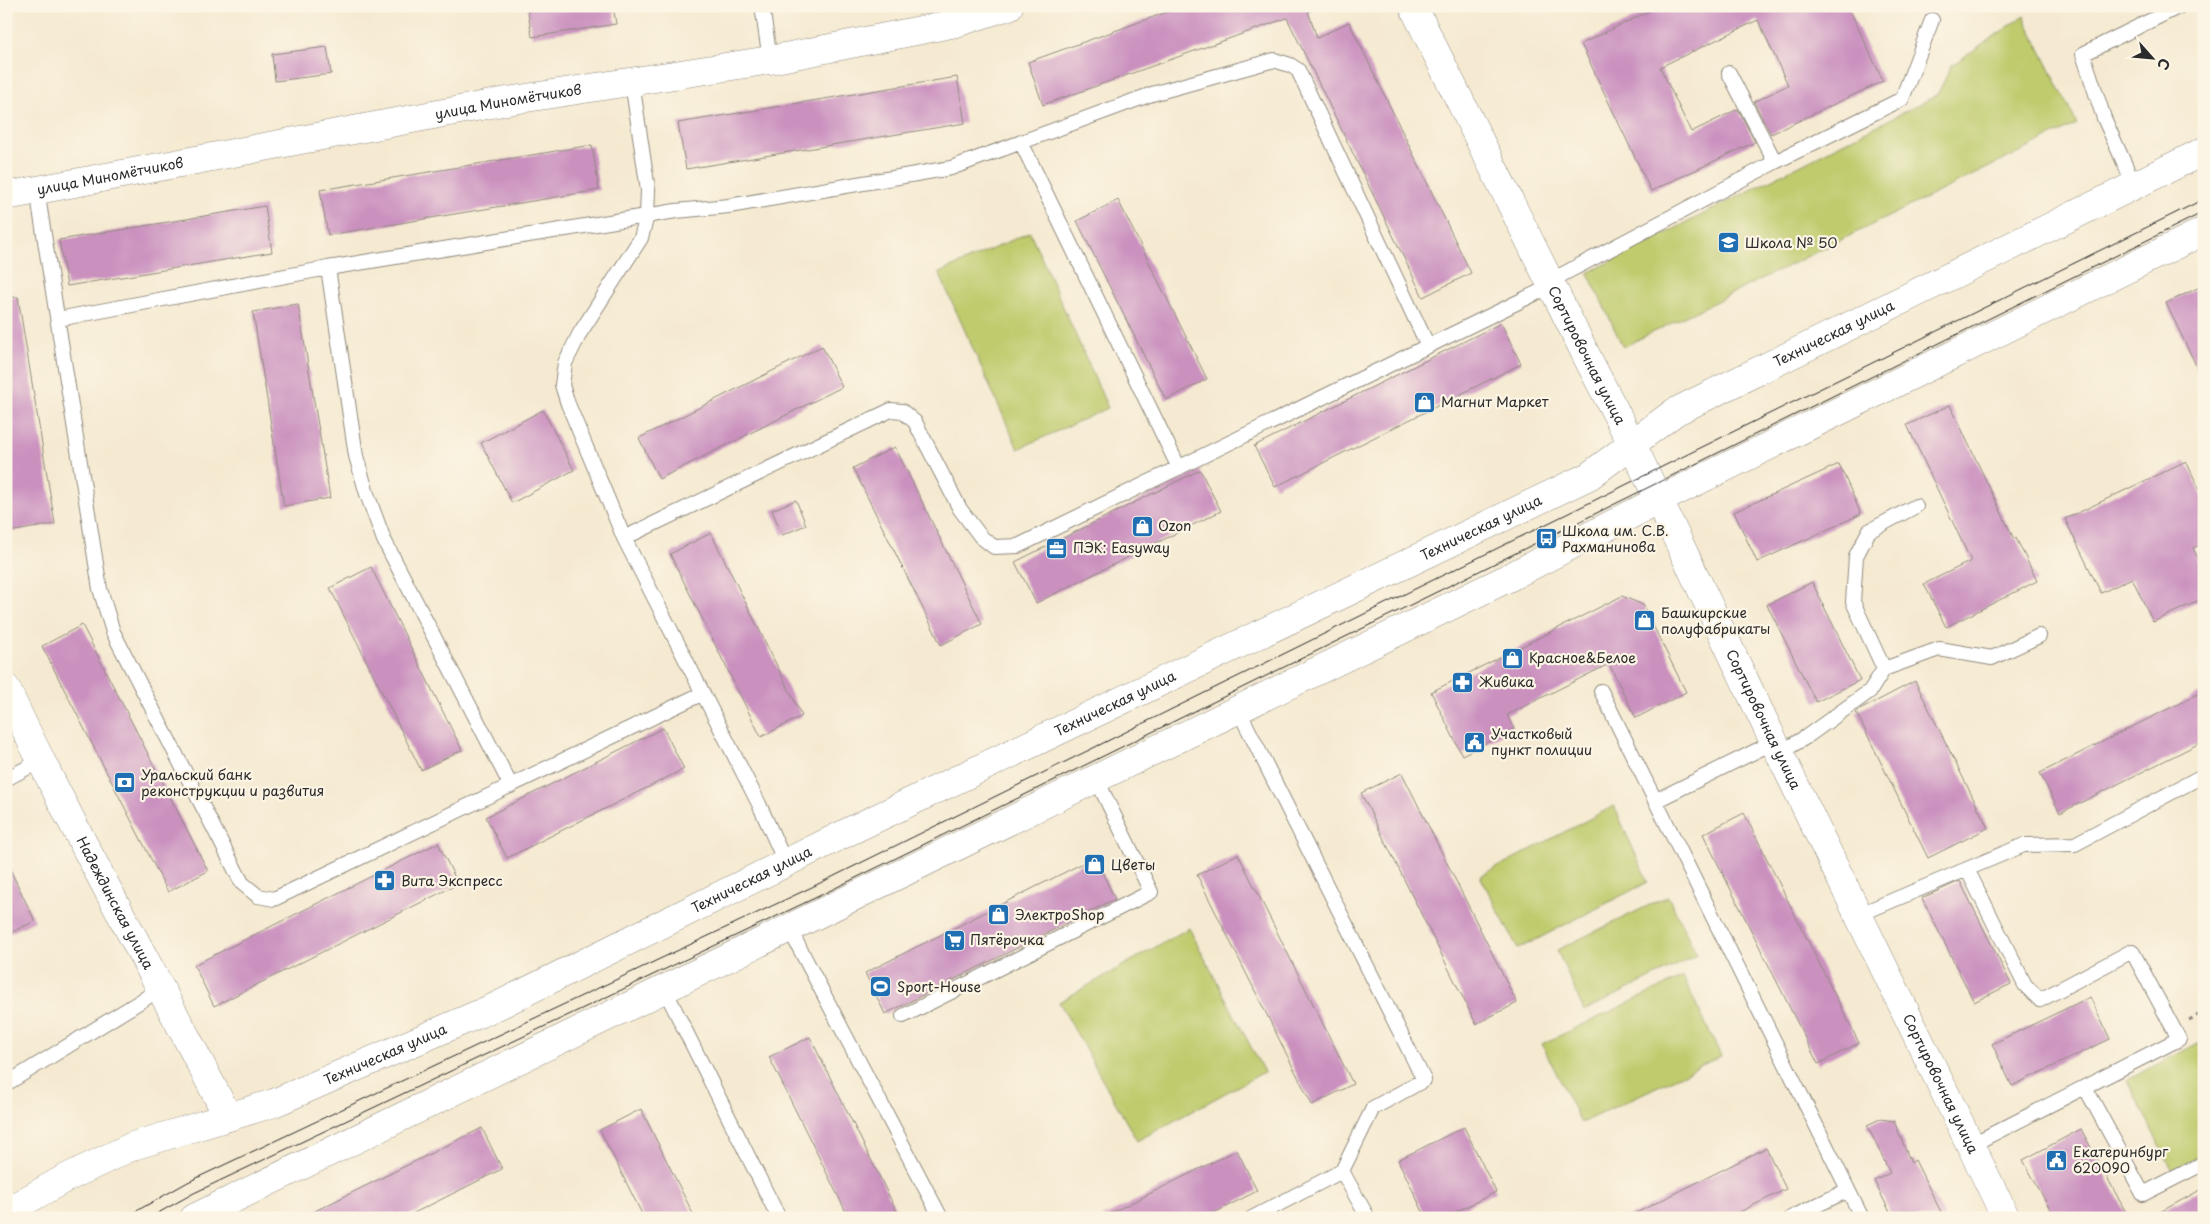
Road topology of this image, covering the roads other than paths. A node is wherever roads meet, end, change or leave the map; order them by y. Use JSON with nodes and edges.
{"nodes":[{"id":1,"x":762,"y":6,"type":"edge"},
{"id":2,"x":1009,"y":6,"type":"edge"},
{"id":3,"x":1413,"y":6,"type":"edge"},
{"id":4,"x":2180,"y":6,"type":"edge"},
{"id":5,"x":1932,"y":20,"type":"dead end"},
{"id":6,"x":770,"y":60,"type":"junction"},
{"id":7,"x":1729,"y":73,"type":"dead end"},
{"id":8,"x":632,"y":82,"type":"junction"},
{"id":9,"x":1022,"y":142,"type":"junction"},
{"id":10,"x":2204,"y":151,"type":"edge"},
{"id":11,"x":1775,"y":162,"type":"junction"},
{"id":12,"x":2134,"y":185,"type":"junction"},
{"id":13,"x":37,"y":190,"type":"junction"},
{"id":14,"x":6,"y":196,"type":"edge"},
{"id":15,"x":647,"y":216,"type":"junction"},
{"id":16,"x":2204,"y":231,"type":"edge"},
{"id":17,"x":328,"y":268,"type":"junction"},
{"id":18,"x":1551,"y":283,"type":"junction"},
{"id":19,"x":58,"y":319,"type":"junction"},
{"id":20,"x":1428,"y":346,"type":"junction"},
{"id":21,"x":1632,"y":444,"type":"junction"},
{"id":22,"x":1179,"y":468,"type":"junction"},
{"id":23,"x":1659,"y":500,"type":"junction"},
{"id":24,"x":1916,"y":506,"type":"dead end"},
{"id":25,"x":624,"y":538,"type":"junction"},
{"id":26,"x":2039,"y":636,"type":"dead end"},
{"id":27,"x":1884,"y":669,"type":"junction"},
{"id":28,"x":6,"y":688,"type":"edge"},
{"id":29,"x":1601,"y":691,"type":"dead end"},
{"id":30,"x":695,"y":697,"type":"dead end"},
{"id":31,"x":1238,"y":709,"type":"junction"},
{"id":32,"x":1776,"y":747,"type":"junction"},
{"id":33,"x":40,"y":761,"type":"junction"},
{"id":34,"x":2204,"y":775,"type":"edge"},
{"id":35,"x":1096,"y":778,"type":"junction"},
{"id":36,"x":6,"y":779,"type":"edge"},
{"id":37,"x":511,"y":786,"type":"junction"},
{"id":38,"x":1655,"y":801,"type":"junction"},
{"id":39,"x":786,"y":864,"type":"junction"},
{"id":40,"x":1967,"y":869,"type":"junction"},
{"id":41,"x":1858,"y":915,"type":"junction"},
{"id":42,"x":789,"y":928,"type":"junction"},
{"id":43,"x":162,"y":988,"type":"junction"},
{"id":44,"x":664,"y":988,"type":"junction"},
{"id":45,"x":903,"y":1016,"type":"dead end"},
{"id":46,"x":6,"y":1084,"type":"edge"},
{"id":47,"x":2085,"y":1087,"type":"junction"},
{"id":48,"x":228,"y":1117,"type":"junction"},
{"id":49,"x":1971,"y":1145,"type":"junction"},
{"id":50,"x":2204,"y":1163,"type":"edge"},
{"id":51,"x":1342,"y":1171,"type":"junction"},
{"id":52,"x":1848,"y":1190,"type":"junction"},
{"id":53,"x":232,"y":1209,"type":"edge"},
{"id":54,"x":6,"y":1212,"type":"edge"},
{"id":55,"x":194,"y":1218,"type":"edge"},
{"id":56,"x":779,"y":1218,"type":"edge"},
{"id":57,"x":941,"y":1218,"type":"edge"},
{"id":58,"x":1252,"y":1218,"type":"edge"},
{"id":59,"x":1368,"y":1218,"type":"edge"},
{"id":60,"x":1790,"y":1218,"type":"edge"},
{"id":61,"x":1862,"y":1218,"type":"edge"},
{"id":62,"x":2006,"y":1218,"type":"edge"}],
"edges":[{"from":1,"to":6,"type":"lane"},
{"from":2,"to":6,"type":"street","name":"улица Миномётчиков"},
{"from":3,"to":18,"type":"street","name":"Сортировочная улица"},
{"from":4,"to":12,"type":"lane"},
{"from":5,"to":11,"type":"lane"},
{"from":6,"to":8,"type":"street","name":"улица Миномётчиков"},
{"from":7,"to":11,"type":"lane"},
{"from":8,"to":13,"type":"street","name":"улица Миномётчиков"},
{"from":8,"to":15,"type":"lane"},
{"from":9,"to":15,"type":"lane"},
{"from":9,"to":20,"type":"lane"},
{"from":9,"to":22,"type":"lane"},
{"from":10,"to":12,"type":"street","name":"Техническая улица"},
{"from":11,"to":18,"type":"lane"},
{"from":12,"to":21,"type":"street","name":"Техническая улица"},
{"from":13,"to":14,"type":"street","name":"улица Миномётчиков"},
{"from":13,"to":19,"type":"lane"},
{"from":15,"to":17,"type":"lane"},
{"from":15,"to":25,"type":"lane"},
{"from":16,"to":23,"type":"street"},
{"from":17,"to":19,"type":"lane"},
{"from":17,"to":37,"type":"lane"},
{"from":18,"to":20,"type":"lane"},
{"from":18,"to":21,"type":"street","name":"Сортировочная улица"},
{"from":19,"to":37,"type":"lane"},
{"from":20,"to":22,"type":"lane"},
{"from":21,"to":23,"type":"street","name":"Сортировочная улица"},
{"from":21,"to":39,"type":"street","name":"Техническая улица"},
{"from":22,"to":25,"type":"lane"},
{"from":23,"to":31,"type":"street"},
{"from":23,"to":32,"type":"street","name":"Сортировочная улица"},
{"from":24,"to":27,"type":"lane"},
{"from":25,"to":39,"type":"lane"},
{"from":26,"to":27,"type":"lane"},
{"from":27,"to":32,"type":"lane"},
{"from":28,"to":33,"type":"street","name":"Надеждинская улица"},
{"from":29,"to":38,"type":"lane"},
{"from":30,"to":37,"type":"lane"},
{"from":31,"to":35,"type":"street"},
{"from":31,"to":51,"type":"lane"},
{"from":32,"to":38,"type":"lane"},
{"from":32,"to":41,"type":"street","name":"Сортировочная улица"},
{"from":33,"to":36,"type":"lane"},
{"from":33,"to":43,"type":"street","name":"Надеждинская улица"},
{"from":34,"to":40,"type":"lane"},
{"from":35,"to":42,"type":"street"},
{"from":35,"to":45,"type":"lane"},
{"from":38,"to":52,"type":"lane"},
{"from":39,"to":48,"type":"street","name":"Техническая улица"},
{"from":40,"to":41,"type":"lane"},
{"from":40,"to":47,"type":"lane"},
{"from":41,"to":49,"type":"street","name":"Сортировочная улица"},
{"from":42,"to":44,"type":"street"},
{"from":42,"to":57,"type":"lane"},
{"from":43,"to":46,"type":"lane"},
{"from":43,"to":48,"type":"street","name":"Надеждинская улица"},
{"from":44,"to":53,"type":"street"},
{"from":44,"to":56,"type":"lane"},
{"from":47,"to":49,"type":"lane"},
{"from":47,"to":50,"type":"lane"},
{"from":48,"to":54,"type":"street","name":"Техническая улица"},
{"from":49,"to":62,"type":"street","name":"Сортировочная улица"},
{"from":51,"to":58,"type":"lane"},
{"from":51,"to":59,"type":"lane"},
{"from":52,"to":60,"type":"lane"},
{"from":52,"to":61,"type":"lane"},
{"from":53,"to":55,"type":"street"}]}
